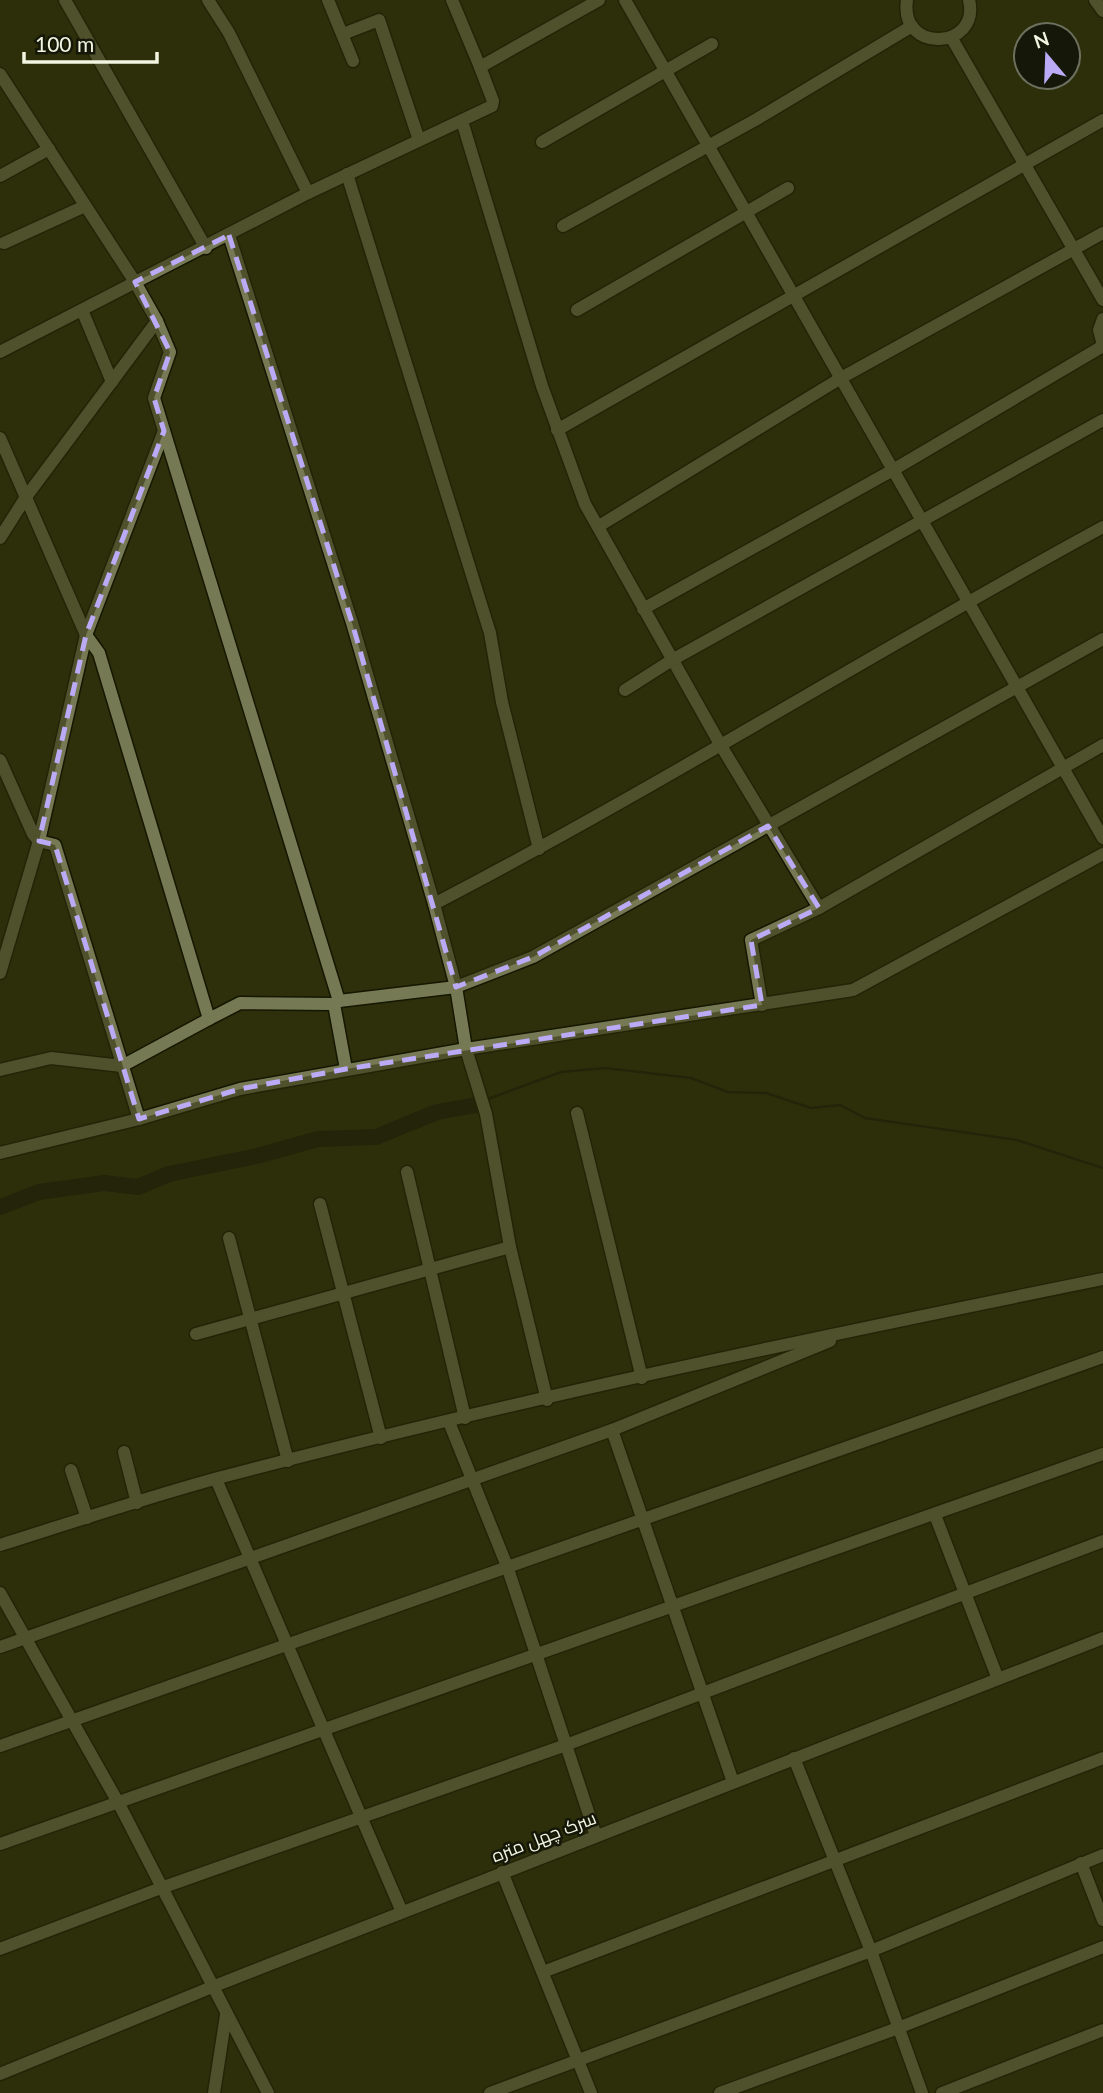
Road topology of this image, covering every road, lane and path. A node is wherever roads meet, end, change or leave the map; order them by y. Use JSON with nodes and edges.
{"nodes":[{"id":1,"x":65,"y":0,"type":"edge"},
{"id":2,"x":208,"y":0,"type":"edge"},
{"id":3,"x":328,"y":0,"type":"edge"},
{"id":4,"x":452,"y":0,"type":"edge"},
{"id":5,"x":599,"y":0,"type":"edge"},
{"id":6,"x":625,"y":0,"type":"edge"},
{"id":7,"x":907,"y":0,"type":"edge"},
{"id":8,"x":969,"y":0,"type":"edge"},
{"id":9,"x":1095,"y":0,"type":"edge"},
{"id":10,"x":1103,"y":11,"type":"edge"},
{"id":11,"x":912,"y":26,"type":"junction"},
{"id":12,"x":344,"y":34,"type":"junction"},
{"id":13,"x":951,"y":37,"type":"junction"},
{"id":14,"x":712,"y":44,"type":"dead end"},
{"id":15,"x":353,"y":61,"type":"dead end"},
{"id":16,"x":481,"y":67,"type":"junction"},
{"id":17,"x":666,"y":72,"type":"junction"},
{"id":18,"x":0,"y":74,"type":"edge"},
{"id":19,"x":1103,"y":120,"type":"edge"},
{"id":20,"x":461,"y":121,"type":"junction"},
{"id":21,"x":419,"y":140,"type":"junction"},
{"id":22,"x":542,"y":142,"type":"dead end"},
{"id":23,"x":708,"y":145,"type":"junction"},
{"id":24,"x":49,"y":149,"type":"junction"},
{"id":25,"x":1024,"y":164,"type":"junction"},
{"id":26,"x":347,"y":174,"type":"junction"},
{"id":27,"x":0,"y":176,"type":"edge"},
{"id":28,"x":788,"y":188,"type":"dead end"},
{"id":29,"x":308,"y":193,"type":"junction"},
{"id":30,"x":85,"y":206,"type":"junction"},
{"id":31,"x":745,"y":211,"type":"junction"},
{"id":32,"x":563,"y":226,"type":"dead end"},
{"id":33,"x":1103,"y":233,"type":"edge"},
{"id":34,"x":229,"y":236,"type":"junction"},
{"id":35,"x":4,"y":243,"type":"dead end"},
{"id":36,"x":206,"y":248,"type":"junction"},
{"id":37,"x":1074,"y":250,"type":"junction"},
{"id":38,"x":135,"y":282,"type":"junction"},
{"id":39,"x":794,"y":297,"type":"junction"},
{"id":40,"x":1103,"y":300,"type":"edge"},
{"id":41,"x":82,"y":310,"type":"junction"},
{"id":42,"x":577,"y":310,"type":"dead end"},
{"id":43,"x":1103,"y":319,"type":"edge"},
{"id":44,"x":157,"y":321,"type":"junction"},
{"id":45,"x":1103,"y":346,"type":"edge"},
{"id":46,"x":0,"y":352,"type":"edge"},
{"id":47,"x":841,"y":378,"type":"junction"},
{"id":48,"x":112,"y":382,"type":"junction"},
{"id":49,"x":1103,"y":420,"type":"edge"},
{"id":50,"x":557,"y":430,"type":"junction"},
{"id":51,"x":164,"y":431,"type":"junction"},
{"id":52,"x":0,"y":438,"type":"edge"},
{"id":53,"x":893,"y":470,"type":"junction"},
{"id":54,"x":26,"y":497,"type":"junction"},
{"id":55,"x":921,"y":520,"type":"junction"},
{"id":56,"x":599,"y":526,"type":"junction"},
{"id":57,"x":1103,"y":527,"type":"edge"},
{"id":58,"x":0,"y":538,"type":"edge"},
{"id":59,"x":967,"y":601,"type":"junction"},
{"id":60,"x":643,"y":609,"type":"junction"},
{"id":61,"x":86,"y":635,"type":"junction"},
{"id":62,"x":1103,"y":639,"type":"edge"},
{"id":63,"x":672,"y":660,"type":"junction"},
{"id":64,"x":1016,"y":688,"type":"junction"},
{"id":65,"x":625,"y":690,"type":"dead end"},
{"id":66,"x":720,"y":744,"type":"junction"},
{"id":67,"x":1103,"y":745,"type":"edge"},
{"id":68,"x":0,"y":760,"type":"edge"},
{"id":69,"x":1062,"y":769,"type":"junction"},
{"id":70,"x":768,"y":826,"type":"junction"},
{"id":71,"x":1103,"y":838,"type":"edge"},
{"id":72,"x":39,"y":841,"type":"junction"},
{"id":73,"x":539,"y":849,"type":"junction"},
{"id":74,"x":1103,"y":854,"type":"edge"},
{"id":75,"x":434,"y":904,"type":"junction"},
{"id":76,"x":819,"y":908,"type":"junction"},
{"id":77,"x":0,"y":973,"type":"edge"},
{"id":78,"x":456,"y":987,"type":"junction"},
{"id":79,"x":336,"y":1002,"type":"junction"},
{"id":80,"x":762,"y":1005,"type":"junction"},
{"id":81,"x":209,"y":1018,"type":"junction"},
{"id":82,"x":466,"y":1049,"type":"junction"},
{"id":83,"x":122,"y":1066,"type":"junction"},
{"id":84,"x":346,"y":1069,"type":"junction"},
{"id":85,"x":0,"y":1070,"type":"edge"},
{"id":86,"x":577,"y":1113,"type":"dead end"},
{"id":87,"x":139,"y":1119,"type":"junction"},
{"id":88,"x":0,"y":1153,"type":"edge"},
{"id":89,"x":407,"y":1172,"type":"dead end"},
{"id":90,"x":320,"y":1204,"type":"dead end"},
{"id":91,"x":229,"y":1238,"type":"dead end"},
{"id":92,"x":510,"y":1247,"type":"junction"},
{"id":93,"x":429,"y":1268,"type":"junction"},
{"id":94,"x":1103,"y":1279,"type":"edge"},
{"id":95,"x":343,"y":1292,"type":"junction"},
{"id":96,"x":252,"y":1318,"type":"junction"},
{"id":97,"x":864,"y":1328,"type":"junction"},
{"id":98,"x":196,"y":1334,"type":"dead end"},
{"id":99,"x":1103,"y":1357,"type":"edge"},
{"id":100,"x":642,"y":1378,"type":"junction"},
{"id":101,"x":547,"y":1400,"type":"junction"},
{"id":102,"x":465,"y":1418,"type":"junction"},
{"id":103,"x":449,"y":1422,"type":"junction"},
{"id":104,"x":612,"y":1430,"type":"junction"},
{"id":105,"x":381,"y":1438,"type":"junction"},
{"id":106,"x":124,"y":1452,"type":"dead end"},
{"id":107,"x":1103,"y":1454,"type":"edge"},
{"id":108,"x":288,"y":1461,"type":"junction"},
{"id":109,"x":71,"y":1470,"type":"dead end"},
{"id":110,"x":216,"y":1479,"type":"junction"},
{"id":111,"x":472,"y":1480,"type":"junction"},
{"id":112,"x":137,"y":1503,"type":"junction"},
{"id":113,"x":935,"y":1515,"type":"junction"},
{"id":114,"x":87,"y":1518,"type":"junction"},
{"id":115,"x":642,"y":1520,"type":"junction"},
{"id":116,"x":1103,"y":1541,"type":"edge"},
{"id":117,"x":0,"y":1545,"type":"edge"},
{"id":118,"x":249,"y":1559,"type":"junction"},
{"id":119,"x":507,"y":1566,"type":"junction"},
{"id":120,"x":0,"y":1593,"type":"edge"},
{"id":121,"x":964,"y":1594,"type":"junction"},
{"id":122,"x":672,"y":1608,"type":"junction"},
{"id":123,"x":1103,"y":1638,"type":"edge"},
{"id":124,"x":24,"y":1639,"type":"junction"},
{"id":125,"x":286,"y":1645,"type":"junction"},
{"id":126,"x":0,"y":1647,"type":"edge"},
{"id":127,"x":537,"y":1656,"type":"junction"},
{"id":128,"x":998,"y":1679,"type":"junction"},
{"id":129,"x":701,"y":1695,"type":"junction"},
{"id":130,"x":72,"y":1720,"type":"junction"},
{"id":131,"x":323,"y":1731,"type":"junction"},
{"id":132,"x":566,"y":1745,"type":"junction"},
{"id":133,"x":0,"y":1746,"type":"edge"},
{"id":134,"x":794,"y":1758,"type":"junction"},
{"id":135,"x":1103,"y":1758,"type":"edge"},
{"id":136,"x":733,"y":1782,"type":"junction"},
{"id":137,"x":119,"y":1804,"type":"junction"},
{"id":138,"x":361,"y":1817,"type":"junction"},
{"id":139,"x":596,"y":1836,"type":"junction"},
{"id":140,"x":0,"y":1844,"type":"edge"},
{"id":141,"x":1103,"y":1855,"type":"edge"},
{"id":142,"x":835,"y":1859,"type":"junction"},
{"id":143,"x":1081,"y":1863,"type":"junction"},
{"id":144,"x":502,"y":1872,"type":"junction"},
{"id":145,"x":161,"y":1888,"type":"junction"},
{"id":146,"x":402,"y":1912,"type":"junction"},
{"id":147,"x":1103,"y":1920,"type":"edge"},
{"id":148,"x":1103,"y":1947,"type":"edge"},
{"id":149,"x":0,"y":1949,"type":"edge"},
{"id":150,"x":871,"y":1951,"type":"junction"},
{"id":151,"x":543,"y":1972,"type":"junction"},
{"id":152,"x":212,"y":1987,"type":"junction"},
{"id":153,"x":226,"y":2014,"type":"junction"},
{"id":154,"x":898,"y":2028,"type":"junction"},
{"id":155,"x":1103,"y":2030,"type":"edge"},
{"id":156,"x":579,"y":2059,"type":"junction"},
{"id":157,"x":0,"y":2074,"type":"edge"},
{"id":158,"x":214,"y":2093,"type":"edge"},
{"id":159,"x":268,"y":2093,"type":"edge"},
{"id":160,"x":490,"y":2093,"type":"edge"},
{"id":161,"x":591,"y":2093,"type":"edge"},
{"id":162,"x":720,"y":2093,"type":"edge"},
{"id":163,"x":922,"y":2093,"type":"edge"},
{"id":164,"x":942,"y":2093,"type":"edge"}],
"edges":[{"from":1,"to":36,"type":"street"},
{"from":2,"to":29,"type":"street"},
{"from":3,"to":12,"type":"street"},
{"from":4,"to":16,"type":"street"},
{"from":5,"to":16,"type":"street"},
{"from":6,"to":17,"type":"street"},
{"from":7,"to":11,"type":"street"},
{"from":8,"to":13,"type":"street"},
{"from":9,"to":10,"type":"street"},
{"from":11,"to":13,"type":"street"},
{"from":11,"to":23,"type":"street"},
{"from":12,"to":15,"type":"street"},
{"from":12,"to":21,"type":"street"},
{"from":13,"to":25,"type":"street"},
{"from":14,"to":17,"type":"street"},
{"from":16,"to":20,"type":"street"},
{"from":17,"to":22,"type":"street"},
{"from":17,"to":23,"type":"street"},
{"from":18,"to":24,"type":"street"},
{"from":19,"to":25,"type":"street"},
{"from":20,"to":21,"type":"street"},
{"from":20,"to":50,"type":"street"},
{"from":21,"to":26,"type":"street"},
{"from":23,"to":31,"type":"street"},
{"from":23,"to":32,"type":"street"},
{"from":24,"to":27,"type":"street"},
{"from":24,"to":30,"type":"street"},
{"from":25,"to":37,"type":"street"},
{"from":25,"to":39,"type":"street"},
{"from":26,"to":29,"type":"street"},
{"from":26,"to":73,"type":"street"},
{"from":28,"to":31,"type":"street"},
{"from":29,"to":34,"type":"street"},
{"from":30,"to":35,"type":"street"},
{"from":30,"to":38,"type":"street"},
{"from":31,"to":39,"type":"street"},
{"from":31,"to":42,"type":"street"},
{"from":33,"to":37,"type":"street"},
{"from":34,"to":36,"type":"street"},
{"from":34,"to":75,"type":"street"},
{"from":36,"to":38,"type":"street"},
{"from":37,"to":40,"type":"street"},
{"from":37,"to":47,"type":"street"},
{"from":38,"to":41,"type":"street"},
{"from":38,"to":44,"type":"street"},
{"from":39,"to":47,"type":"street"},
{"from":39,"to":50,"type":"street"},
{"from":41,"to":46,"type":"street"},
{"from":41,"to":48,"type":"street"},
{"from":43,"to":45,"type":"street"},
{"from":44,"to":48,"type":"street"},
{"from":44,"to":51,"type":"street"},
{"from":45,"to":53,"type":"street"},
{"from":47,"to":53,"type":"street"},
{"from":47,"to":56,"type":"street"},
{"from":48,"to":54,"type":"street"},
{"from":49,"to":55,"type":"street"},
{"from":50,"to":56,"type":"street"},
{"from":51,"to":61,"type":"street"},
{"from":51,"to":79,"type":"street"},
{"from":52,"to":54,"type":"street"},
{"from":53,"to":55,"type":"street"},
{"from":53,"to":60,"type":"street"},
{"from":54,"to":58,"type":"street"},
{"from":54,"to":61,"type":"street"},
{"from":55,"to":59,"type":"street"},
{"from":55,"to":63,"type":"street"},
{"from":56,"to":60,"type":"street"},
{"from":57,"to":59,"type":"street"},
{"from":59,"to":64,"type":"street"},
{"from":59,"to":66,"type":"street"},
{"from":60,"to":63,"type":"street"},
{"from":61,"to":72,"type":"street"},
{"from":61,"to":81,"type":"street"},
{"from":62,"to":64,"type":"street"},
{"from":63,"to":65,"type":"street"},
{"from":63,"to":66,"type":"street"},
{"from":64,"to":69,"type":"street"},
{"from":64,"to":70,"type":"street"},
{"from":66,"to":70,"type":"street"},
{"from":66,"to":73,"type":"street"},
{"from":67,"to":69,"type":"street"},
{"from":68,"to":72,"type":"street"},
{"from":69,"to":71,"type":"street"},
{"from":69,"to":76,"type":"street"},
{"from":70,"to":76,"type":"street"},
{"from":70,"to":78,"type":"street"},
{"from":72,"to":77,"type":"street"},
{"from":72,"to":83,"type":"street"},
{"from":73,"to":75,"type":"street"},
{"from":74,"to":80,"type":"street"},
{"from":75,"to":78,"type":"street"},
{"from":76,"to":80,"type":"street"},
{"from":78,"to":79,"type":"street"},
{"from":78,"to":82,"type":"street"},
{"from":79,"to":81,"type":"street"},
{"from":79,"to":84,"type":"street"},
{"from":80,"to":82,"type":"street"},
{"from":81,"to":83,"type":"street"},
{"from":82,"to":84,"type":"street"},
{"from":82,"to":92,"type":"street"},
{"from":83,"to":85,"type":"street"},
{"from":83,"to":87,"type":"street"},
{"from":84,"to":87,"type":"street"},
{"from":86,"to":100,"type":"street"},
{"from":87,"to":88,"type":"street"},
{"from":89,"to":93,"type":"street"},
{"from":90,"to":95,"type":"street"},
{"from":91,"to":96,"type":"street"},
{"from":92,"to":93,"type":"street"},
{"from":92,"to":101,"type":"street"},
{"from":93,"to":95,"type":"street"},
{"from":93,"to":102,"type":"street"},
{"from":94,"to":97,"type":"street"},
{"from":95,"to":96,"type":"street"},
{"from":95,"to":105,"type":"street"},
{"from":96,"to":98,"type":"street"},
{"from":96,"to":108,"type":"street"},
{"from":97,"to":100,"type":"street"},
{"from":97,"to":104,"type":"street"},
{"from":99,"to":115,"type":"street"},
{"from":100,"to":101,"type":"street"},
{"from":101,"to":102,"type":"street"},
{"from":102,"to":103,"type":"street"},
{"from":103,"to":105,"type":"street"},
{"from":103,"to":111,"type":"street"},
{"from":104,"to":111,"type":"street"},
{"from":104,"to":115,"type":"street"},
{"from":105,"to":108,"type":"street"},
{"from":106,"to":112,"type":"street"},
{"from":107,"to":113,"type":"street"},
{"from":108,"to":110,"type":"street"},
{"from":109,"to":114,"type":"street"},
{"from":110,"to":112,"type":"street"},
{"from":110,"to":118,"type":"street"},
{"from":111,"to":118,"type":"street"},
{"from":111,"to":119,"type":"street"},
{"from":112,"to":114,"type":"street"},
{"from":113,"to":121,"type":"street"},
{"from":113,"to":122,"type":"street"},
{"from":114,"to":117,"type":"street"},
{"from":115,"to":119,"type":"street"},
{"from":115,"to":122,"type":"street"},
{"from":116,"to":121,"type":"street"},
{"from":118,"to":124,"type":"street"},
{"from":118,"to":125,"type":"street"},
{"from":119,"to":125,"type":"street"},
{"from":119,"to":127,"type":"street"},
{"from":120,"to":124,"type":"street"},
{"from":121,"to":128,"type":"street"},
{"from":121,"to":129,"type":"street"},
{"from":122,"to":127,"type":"street"},
{"from":122,"to":129,"type":"street"},
{"from":123,"to":128,"type":"street","name":"سرک چهل متره"},
{"from":124,"to":126,"type":"street"},
{"from":124,"to":130,"type":"street"},
{"from":125,"to":130,"type":"street"},
{"from":125,"to":131,"type":"street"},
{"from":127,"to":131,"type":"street"},
{"from":127,"to":132,"type":"street"},
{"from":128,"to":134,"type":"street","name":"سرک چهل متره"},
{"from":129,"to":132,"type":"street"},
{"from":129,"to":136,"type":"street"},
{"from":130,"to":133,"type":"street"},
{"from":130,"to":137,"type":"street"},
{"from":131,"to":137,"type":"street"},
{"from":131,"to":138,"type":"street"},
{"from":132,"to":138,"type":"street"},
{"from":132,"to":139,"type":"street"},
{"from":134,"to":136,"type":"street","name":"سرک چهل متره"},
{"from":134,"to":142,"type":"street"},
{"from":135,"to":142,"type":"street"},
{"from":136,"to":139,"type":"street","name":"سرک چهل متره"},
{"from":137,"to":140,"type":"street"},
{"from":137,"to":145,"type":"street"},
{"from":138,"to":145,"type":"street"},
{"from":138,"to":146,"type":"street"},
{"from":139,"to":144,"type":"street","name":"سرک چهل متره"},
{"from":141,"to":143,"type":"street"},
{"from":142,"to":150,"type":"street"},
{"from":142,"to":151,"type":"street"},
{"from":143,"to":147,"type":"street"},
{"from":143,"to":150,"type":"street"},
{"from":144,"to":146,"type":"street","name":"سرک چهل متره"},
{"from":144,"to":151,"type":"street"},
{"from":145,"to":149,"type":"street"},
{"from":145,"to":152,"type":"street"},
{"from":146,"to":152,"type":"street","name":"سرک چهل متره"},
{"from":148,"to":154,"type":"street"},
{"from":150,"to":154,"type":"street"},
{"from":150,"to":156,"type":"street"},
{"from":151,"to":156,"type":"street"},
{"from":152,"to":153,"type":"street"},
{"from":152,"to":157,"type":"street","name":"سرک چهل متره"},
{"from":153,"to":158,"type":"street"},
{"from":153,"to":159,"type":"street"},
{"from":154,"to":162,"type":"street"},
{"from":154,"to":163,"type":"street"},
{"from":155,"to":164,"type":"street"},
{"from":156,"to":160,"type":"street"},
{"from":156,"to":161,"type":"street"}]}
